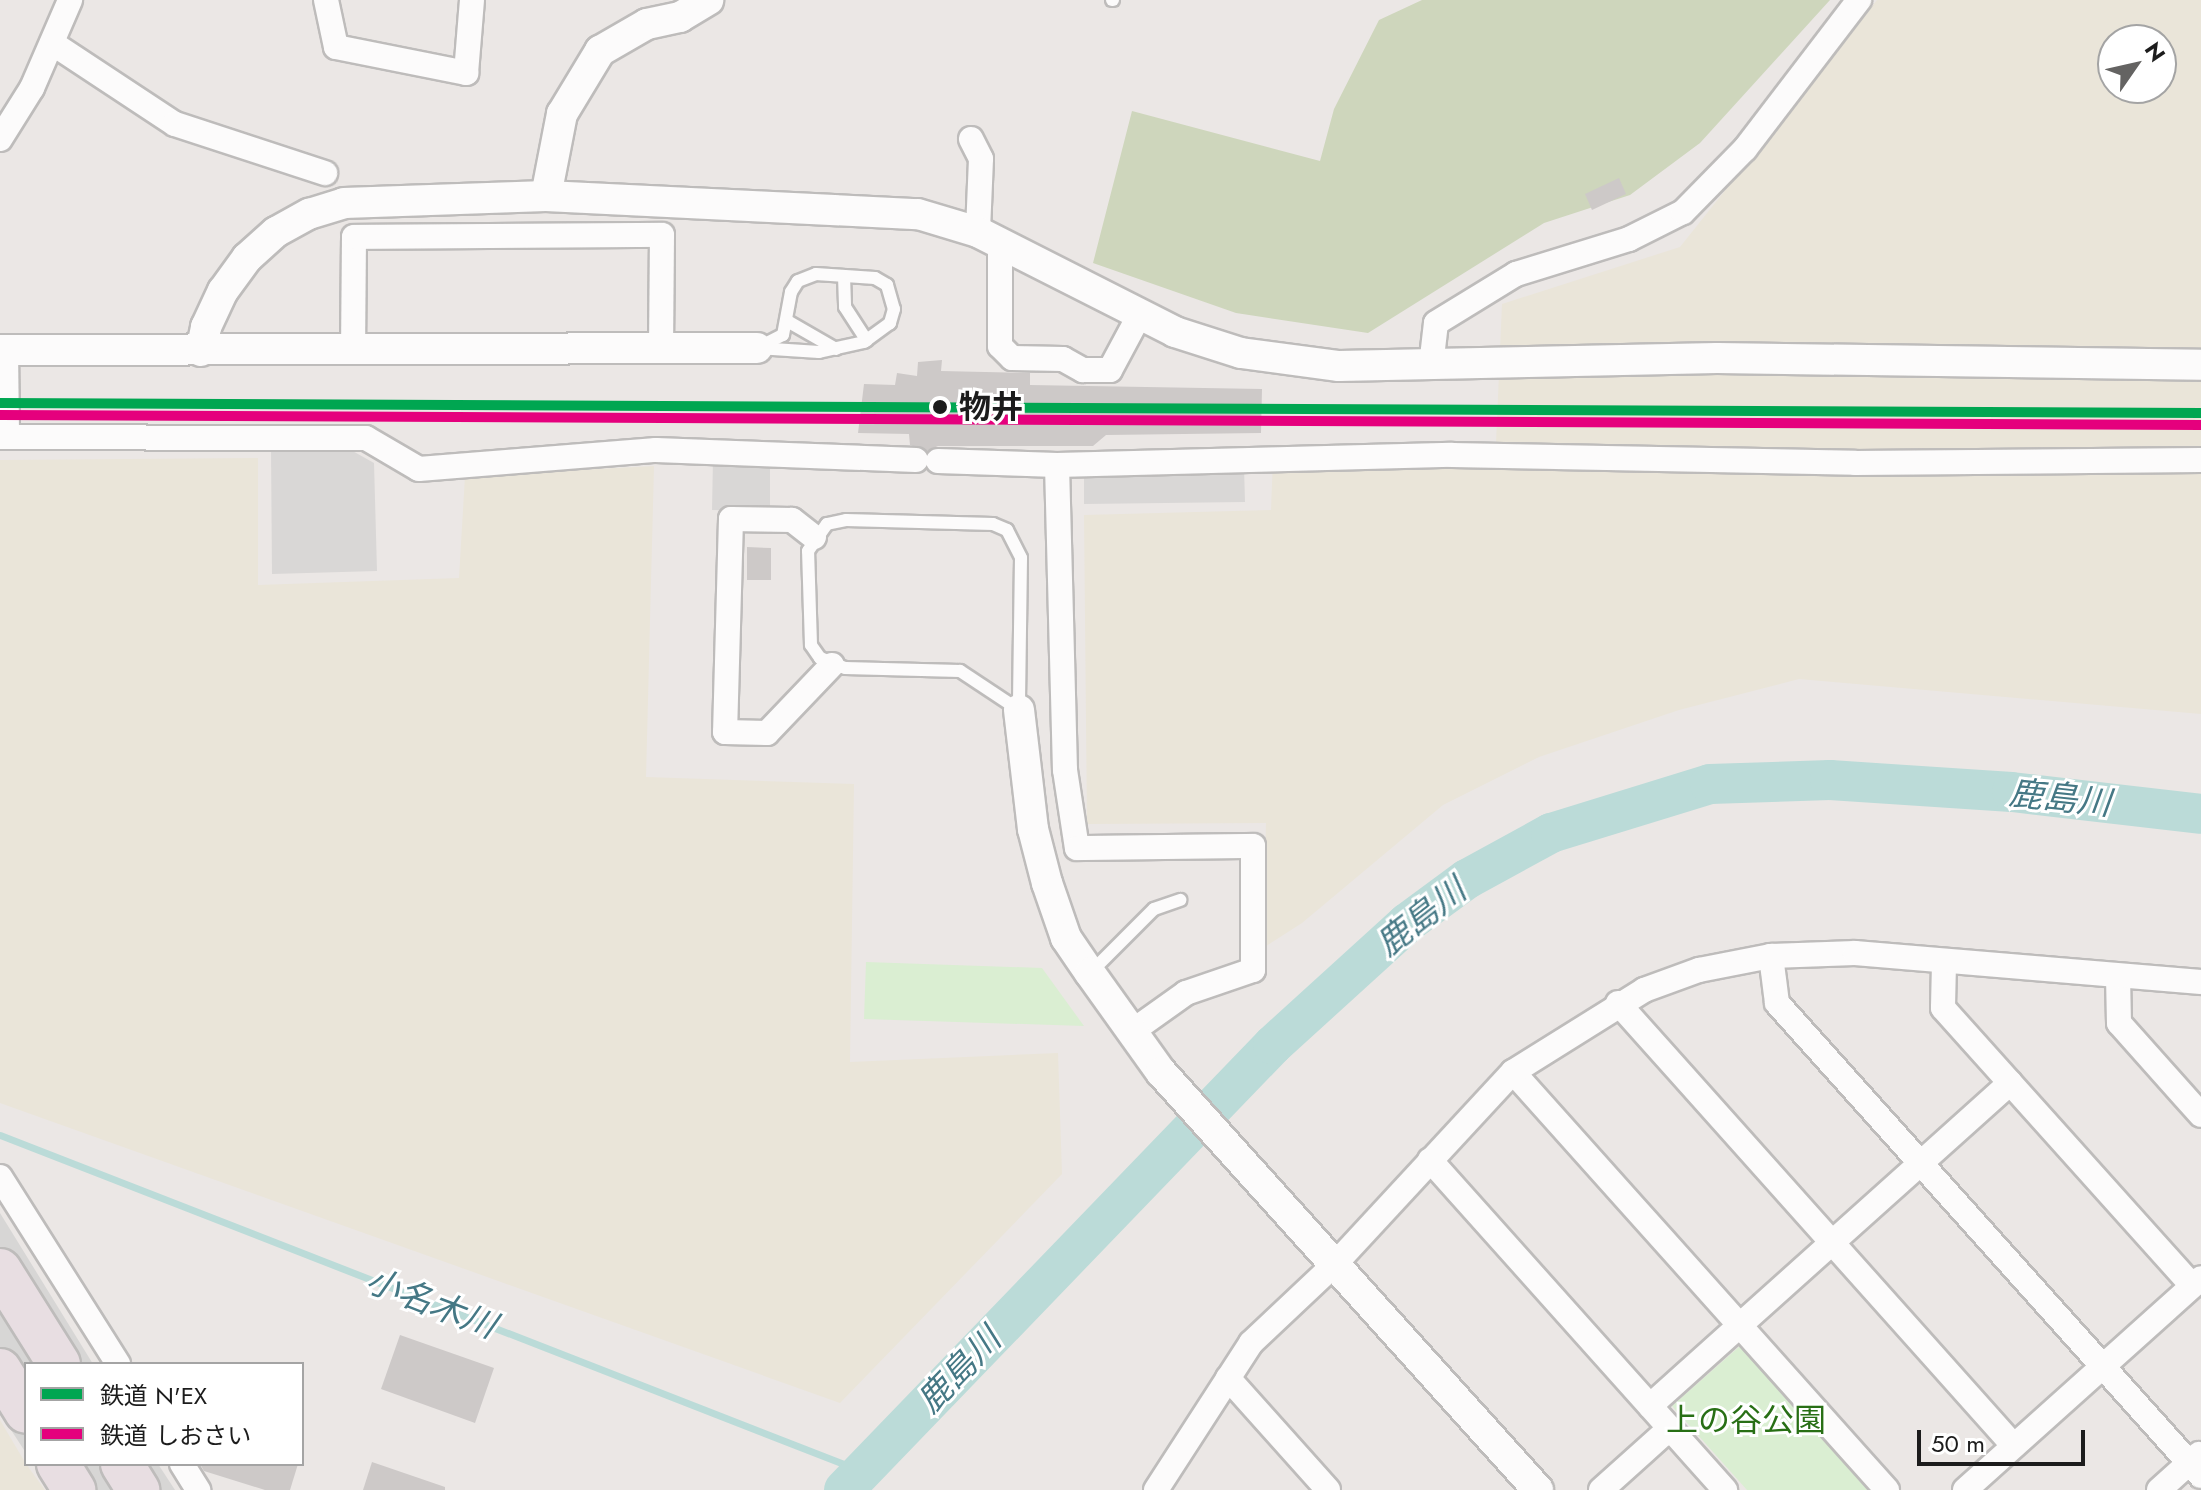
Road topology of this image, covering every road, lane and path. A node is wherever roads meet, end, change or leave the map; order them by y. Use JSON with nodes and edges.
{"nodes":[{"id":1,"x":70,"y":0,"type":"edge"},
{"id":2,"x":326,"y":0,"type":"edge"},
{"id":3,"x":472,"y":0,"type":"edge"},
{"id":4,"x":708,"y":0,"type":"edge"},
{"id":5,"x":1859,"y":0,"type":"edge"},
{"id":6,"x":52,"y":43,"type":"junction"},
{"id":7,"x":0,"y":139,"type":"edge"},
{"id":8,"x":971,"y":139,"type":"dead end"},
{"id":9,"x":325,"y":173,"type":"dead end"},
{"id":10,"x":546,"y":196,"type":"junction"},
{"id":11,"x":989,"y":237,"type":"junction"},
{"id":12,"x":844,"y":276,"type":"junction"},
{"id":13,"x":1139,"y":316,"type":"junction"},
{"id":14,"x":789,"y":322,"type":"junction"},
{"id":15,"x":867,"y":341,"type":"junction"},
{"id":16,"x":757,"y":348,"type":"junction"},
{"id":17,"x":836,"y":349,"type":"junction"},
{"id":18,"x":3,"y":350,"type":"edge"},
{"id":19,"x":201,"y":351,"type":"junction"},
{"id":20,"x":661,"y":351,"type":"junction"},
{"id":21,"x":353,"y":352,"type":"junction"},
{"id":22,"x":2201,"y":365,"type":"edge"},
{"id":23,"x":1431,"y":366,"type":"junction"},
{"id":24,"x":3,"y":437,"type":"edge"},
{"id":25,"x":2201,"y":460,"type":"edge"},
{"id":26,"x":1057,"y":465,"type":"junction"},
{"id":27,"x":814,"y":537,"type":"junction"},
{"id":28,"x":832,"y":665,"type":"junction"},
{"id":29,"x":1019,"y":710,"type":"junction"},
{"id":30,"x":1180,"y":900,"type":"dead end"},
{"id":31,"x":1771,"y":956,"type":"junction"},
{"id":32,"x":1944,"y":963,"type":"junction"},
{"id":33,"x":1090,"y":973,"type":"junction"},
{"id":34,"x":2118,"y":976,"type":"junction"},
{"id":35,"x":2201,"y":982,"type":"edge"},
{"id":36,"x":1618,"y":1003,"type":"junction"},
{"id":37,"x":1130,"y":1033,"type":"junction"},
{"id":38,"x":1513,"y":1072,"type":"junction"},
{"id":39,"x":2010,"y":1083,"type":"junction"},
{"id":40,"x":2201,"y":1115,"type":"edge"},
{"id":41,"x":1430,"y":1160,"type":"junction"},
{"id":42,"x":1920,"y":1163,"type":"junction"},
{"id":43,"x":0,"y":1177,"type":"edge"},
{"id":44,"x":1832,"y":1242,"type":"junction"},
{"id":45,"x":1336,"y":1263,"type":"junction"},
{"id":46,"x":0,"y":1270,"type":"edge"},
{"id":47,"x":2196,"y":1282,"type":"edge"},
{"id":48,"x":1739,"y":1325,"type":"junction"},
{"id":49,"x":58,"y":1362,"type":"edge"},
{"id":50,"x":117,"y":1362,"type":"edge"},
{"id":51,"x":2103,"y":1366,"type":"junction"},
{"id":52,"x":0,"y":1370,"type":"edge"},
{"id":53,"x":1228,"y":1378,"type":"junction"},
{"id":54,"x":1650,"y":1406,"type":"junction"},
{"id":55,"x":24,"y":1409,"type":"edge"},
{"id":56,"x":1670,"y":1428,"type":"junction"},
{"id":57,"x":2014,"y":1446,"type":"junction"},
{"id":58,"x":2197,"y":1464,"type":"edge"},
{"id":59,"x":59,"y":1466,"type":"edge"},
{"id":60,"x":123,"y":1466,"type":"edge"},
{"id":61,"x":183,"y":1466,"type":"edge"},
{"id":62,"x":74,"y":1490,"type":"edge"},
{"id":63,"x":138,"y":1490,"type":"edge"},
{"id":64,"x":198,"y":1490,"type":"edge"},
{"id":65,"x":1156,"y":1490,"type":"edge"},
{"id":66,"x":1328,"y":1490,"type":"edge"},
{"id":67,"x":1538,"y":1490,"type":"edge"},
{"id":68,"x":1601,"y":1490,"type":"edge"},
{"id":69,"x":1725,"y":1490,"type":"edge"},
{"id":70,"x":1887,"y":1490,"type":"edge"},
{"id":71,"x":1965,"y":1490,"type":"edge"},
{"id":72,"x":2159,"y":1490,"type":"edge"}],
"edges":[{"from":1,"to":6,"type":"street"},
{"from":2,"to":3,"type":"street"},
{"from":4,"to":10,"type":"street"},
{"from":5,"to":23,"type":"street"},
{"from":6,"to":7,"type":"street"},
{"from":6,"to":9,"type":"street"},
{"from":8,"to":11,"type":"street"},
{"from":10,"to":11,"type":"street"},
{"from":10,"to":19,"type":"street"},
{"from":11,"to":13,"type":"street"},
{"from":11,"to":13,"type":"street"},
{"from":12,"to":14,"type":"lane"},
{"from":12,"to":15,"type":"lane"},
{"from":12,"to":15,"type":"lane"},
{"from":13,"to":23,"type":"street"},
{"from":14,"to":16,"type":"lane"},
{"from":14,"to":17,"type":"lane"},
{"from":15,"to":17,"type":"lane"},
{"from":16,"to":17,"type":"lane"},
{"from":16,"to":20,"type":"street"},
{"from":18,"to":19,"type":"street"},
{"from":18,"to":24,"type":"street"},
{"from":19,"to":21,"type":"street"},
{"from":20,"to":21,"type":"street"},
{"from":20,"to":21,"type":"street"},
{"from":22,"to":23,"type":"street"},
{"from":24,"to":26,"type":"street"},
{"from":25,"to":26,"type":"street"},
{"from":26,"to":37,"type":"street"},
{"from":27,"to":28,"type":"lane"},
{"from":27,"to":28,"type":"street"},
{"from":27,"to":29,"type":"lane"},
{"from":28,"to":29,"type":"lane"},
{"from":29,"to":33,"type":"street"},
{"from":30,"to":33,"type":"lane"},
{"from":31,"to":32,"type":"street"},
{"from":31,"to":36,"type":"street"},
{"from":31,"to":42,"type":"street"},
{"from":32,"to":34,"type":"street"},
{"from":32,"to":39,"type":"street"},
{"from":33,"to":37,"type":"street"},
{"from":34,"to":35,"type":"street"},
{"from":34,"to":40,"type":"street"},
{"from":36,"to":38,"type":"street"},
{"from":36,"to":44,"type":"street"},
{"from":37,"to":45,"type":"street"},
{"from":38,"to":41,"type":"street"},
{"from":38,"to":48,"type":"street"},
{"from":39,"to":42,"type":"street"},
{"from":39,"to":47,"type":"street"},
{"from":41,"to":45,"type":"street"},
{"from":41,"to":54,"type":"street"},
{"from":42,"to":44,"type":"street"},
{"from":42,"to":51,"type":"street"},
{"from":43,"to":50,"type":"street"},
{"from":44,"to":48,"type":"street"},
{"from":44,"to":57,"type":"street"},
{"from":45,"to":53,"type":"street"},
{"from":45,"to":67,"type":"street"},
{"from":46,"to":49,"type":"highway"},
{"from":47,"to":51,"type":"street"},
{"from":48,"to":54,"type":"street"},
{"from":48,"to":70,"type":"street"},
{"from":51,"to":57,"type":"street"},
{"from":51,"to":58,"type":"street"},
{"from":52,"to":55,"type":"highway"},
{"from":53,"to":65,"type":"street"},
{"from":53,"to":66,"type":"street"},
{"from":54,"to":56,"type":"street"},
{"from":56,"to":68,"type":"street"},
{"from":56,"to":69,"type":"street"},
{"from":57,"to":71,"type":"street"},
{"from":58,"to":72,"type":"street"},
{"from":59,"to":62,"type":"highway"},
{"from":60,"to":63,"type":"highway"},
{"from":61,"to":64,"type":"street"}]}
